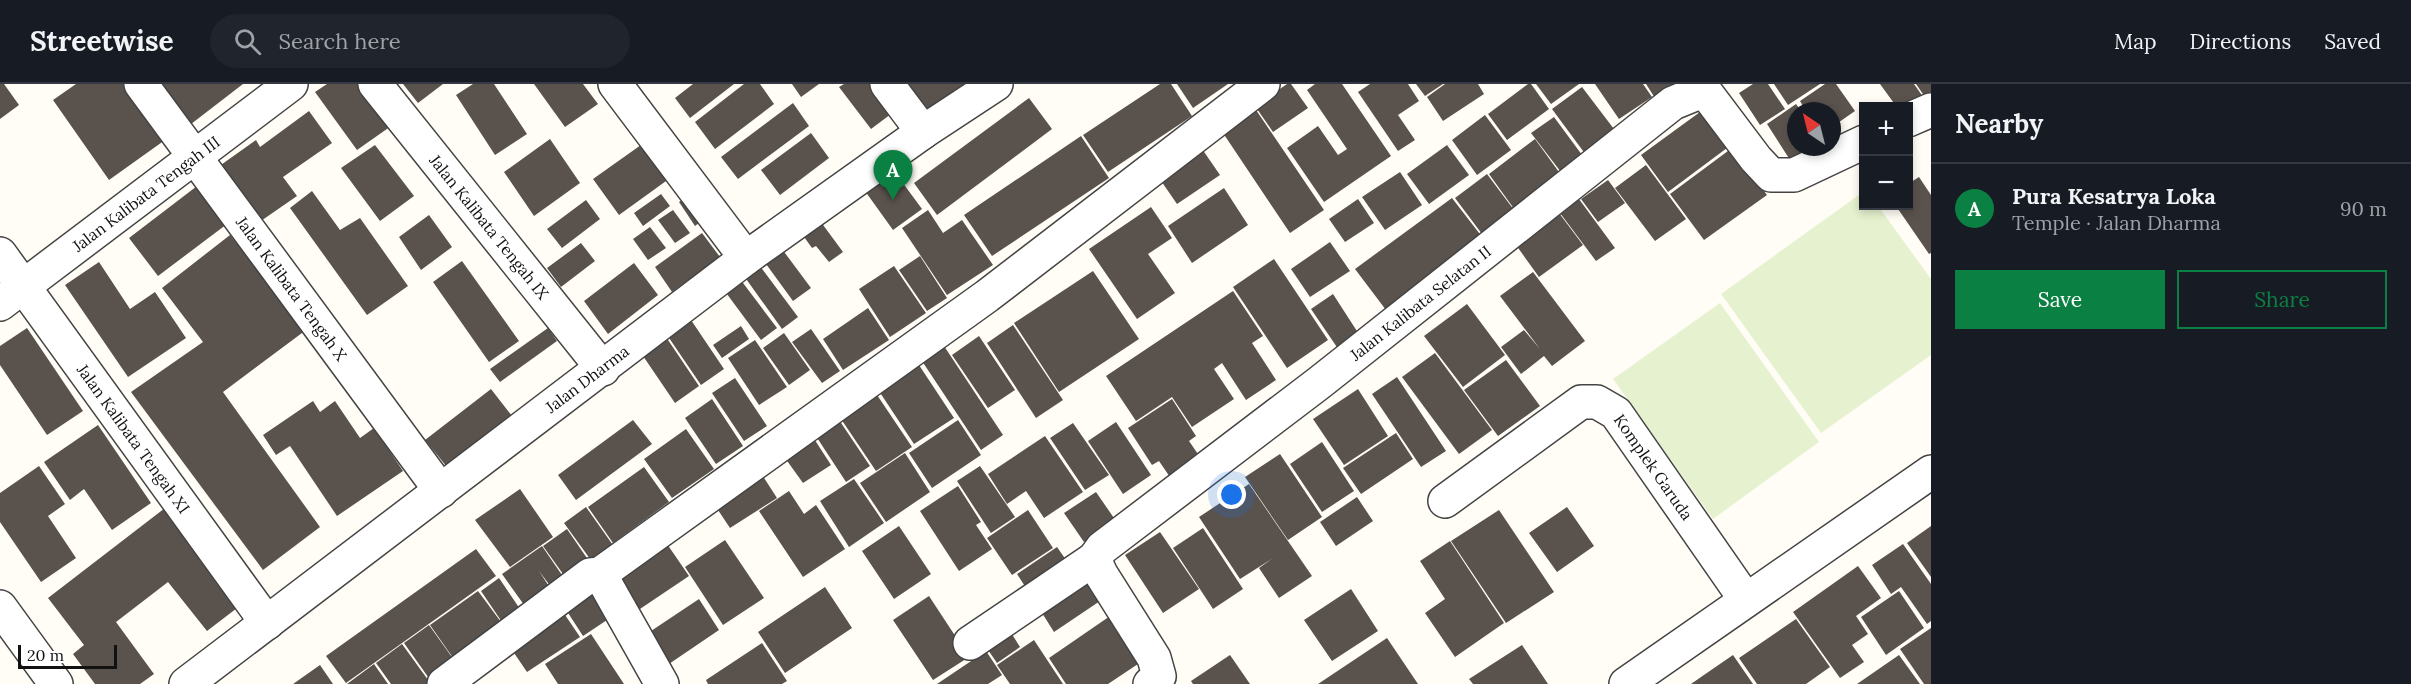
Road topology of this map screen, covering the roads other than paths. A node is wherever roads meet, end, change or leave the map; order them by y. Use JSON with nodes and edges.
{"nodes":[{"id":1,"x":141,"y":84,"type":"edge"},
{"id":2,"x":291,"y":84,"type":"edge"},
{"id":3,"x":375,"y":84,"type":"edge"},
{"id":4,"x":615,"y":84,"type":"edge"},
{"id":5,"x":887,"y":84,"type":"edge"},
{"id":6,"x":996,"y":84,"type":"edge"},
{"id":7,"x":1263,"y":84,"type":"edge"},
{"id":8,"x":1931,"y":110,"type":"edge"},
{"id":9,"x":1913,"y":118,"type":"edge"},
{"id":10,"x":923,"y":132,"type":"junction"},
{"id":11,"x":1859,"y":144,"type":"edge"},
{"id":12,"x":195,"y":157,"type":"junction"},
{"id":13,"x":0,"y":254,"type":"edge"},
{"id":14,"x":746,"y":258,"type":"junction"},
{"id":15,"x":12,"y":295,"type":"edge"},
{"id":16,"x":603,"y":369,"type":"junction"},
{"id":17,"x":1931,"y":472,"type":"edge"},
{"id":18,"x":441,"y":491,"type":"junction"},
{"id":19,"x":1445,"y":501,"type":"dead end"},
{"id":20,"x":1094,"y":559,"type":"junction"},
{"id":21,"x":600,"y":574,"type":"junction"},
{"id":22,"x":1746,"y":600,"type":"junction"},
{"id":23,"x":0,"y":607,"type":"edge"},
{"id":24,"x":267,"y":623,"type":"junction"},
{"id":25,"x":970,"y":643,"type":"dead end"},
{"id":26,"x":56,"y":684,"type":"edge"},
{"id":27,"x":186,"y":684,"type":"edge"},
{"id":28,"x":444,"y":684,"type":"edge"},
{"id":29,"x":663,"y":684,"type":"edge"},
{"id":30,"x":1150,"y":684,"type":"edge"},
{"id":31,"x":1626,"y":684,"type":"edge"}],
"edges":[{"from":1,"to":12,"type":"street","name":"Jalan Kalibata Tengah X"},
{"from":2,"to":12,"type":"street","name":"Jalan Kalibata Tengah III"},
{"from":3,"to":16,"type":"street","name":"Jalan Kalibata Tengah IX"},
{"from":4,"to":14,"type":"street"},
{"from":5,"to":10,"type":"street"},
{"from":6,"to":10,"type":"street","name":"Jalan Dharma"},
{"from":7,"to":21,"type":"street"},
{"from":8,"to":9,"type":"street"},
{"from":10,"to":14,"type":"street","name":"Jalan Dharma"},
{"from":11,"to":20,"type":"street","name":"Jalan Kalibata Selatan II"},
{"from":12,"to":15,"type":"street","name":"Jalan Kalibata Tengah III"},
{"from":12,"to":18,"type":"street","name":"Jalan Kalibata Tengah X"},
{"from":13,"to":15,"type":"street","name":"Jalan Kalibata Tengah XI"},
{"from":14,"to":16,"type":"street","name":"Jalan Dharma"},
{"from":15,"to":24,"type":"street","name":"Jalan Kalibata Tengah XI"},
{"from":16,"to":18,"type":"street","name":"Jalan Dharma"},
{"from":17,"to":22,"type":"street"},
{"from":18,"to":24,"type":"street","name":"Jalan Dharma"},
{"from":19,"to":22,"type":"street","name":"Komplek Garuda"},
{"from":20,"to":25,"type":"street"},
{"from":20,"to":30,"type":"street"},
{"from":21,"to":28,"type":"street"},
{"from":21,"to":29,"type":"street"},
{"from":22,"to":31,"type":"street"},
{"from":23,"to":26,"type":"street"},
{"from":24,"to":27,"type":"street","name":"Jalan Dharma"}]}
